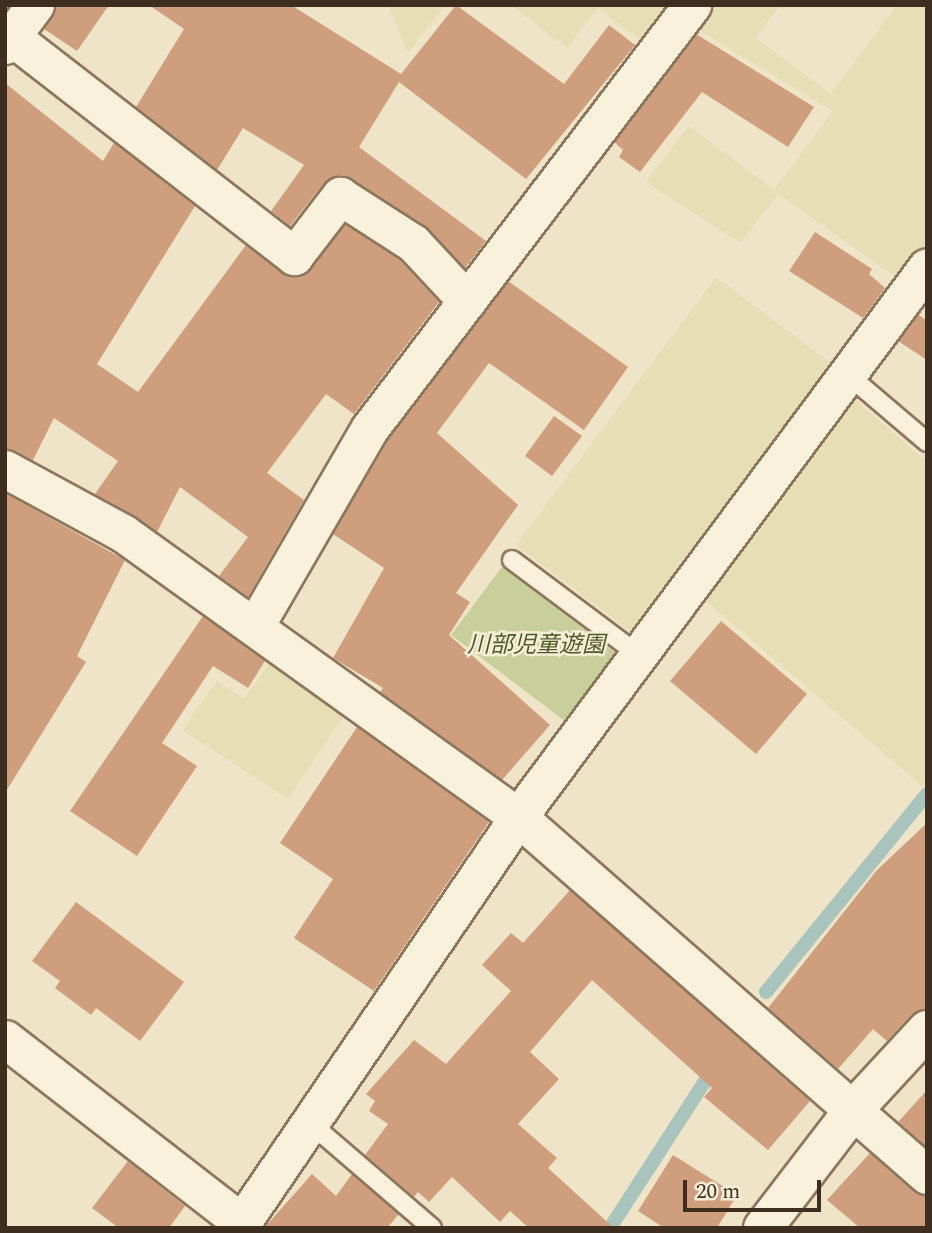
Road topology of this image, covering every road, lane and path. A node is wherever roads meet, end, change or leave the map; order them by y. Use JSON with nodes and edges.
{"nodes":[{"id":1,"x":35,"y":5,"type":"edge"},
{"id":2,"x":692,"y":5,"type":"edge"},
{"id":3,"x":9,"y":41,"type":"edge"},
{"id":4,"x":927,"y":267,"type":"edge"},
{"id":5,"x":467,"y":301,"type":"junction"},
{"id":6,"x":847,"y":374,"type":"junction"},
{"id":7,"x":927,"y":442,"type":"edge"},
{"id":8,"x":5,"y":469,"type":"edge"},
{"id":9,"x":512,"y":560,"type":"dead end"},
{"id":10,"x":255,"y":626,"type":"junction"},
{"id":11,"x":639,"y":655,"type":"junction"},
{"id":12,"x":518,"y":817,"type":"junction"},
{"id":13,"x":927,"y":1030,"type":"edge"},
{"id":14,"x":5,"y":1040,"type":"edge"},
{"id":15,"x":855,"y":1108,"type":"junction"},
{"id":16,"x":310,"y":1123,"type":"junction"},
{"id":17,"x":927,"y":1175,"type":"edge"},
{"id":18,"x":240,"y":1225,"type":"edge"},
{"id":19,"x":432,"y":1228,"type":"edge"},
{"id":20,"x":763,"y":1228,"type":"edge"}],
"edges":[{"from":1,"to":3,"type":"street"},
{"from":2,"to":5,"type":"street"},
{"from":3,"to":5,"type":"street"},
{"from":4,"to":6,"type":"street"},
{"from":5,"to":10,"type":"street"},
{"from":6,"to":7,"type":"lane"},
{"from":6,"to":11,"type":"street"},
{"from":8,"to":10,"type":"street"},
{"from":9,"to":11,"type":"lane"},
{"from":10,"to":12,"type":"street"},
{"from":11,"to":12,"type":"street"},
{"from":12,"to":15,"type":"street"},
{"from":12,"to":16,"type":"street"},
{"from":13,"to":15,"type":"street"},
{"from":14,"to":18,"type":"street"},
{"from":15,"to":17,"type":"street"},
{"from":15,"to":20,"type":"street"},
{"from":16,"to":18,"type":"street"},
{"from":16,"to":19,"type":"lane"}]}
